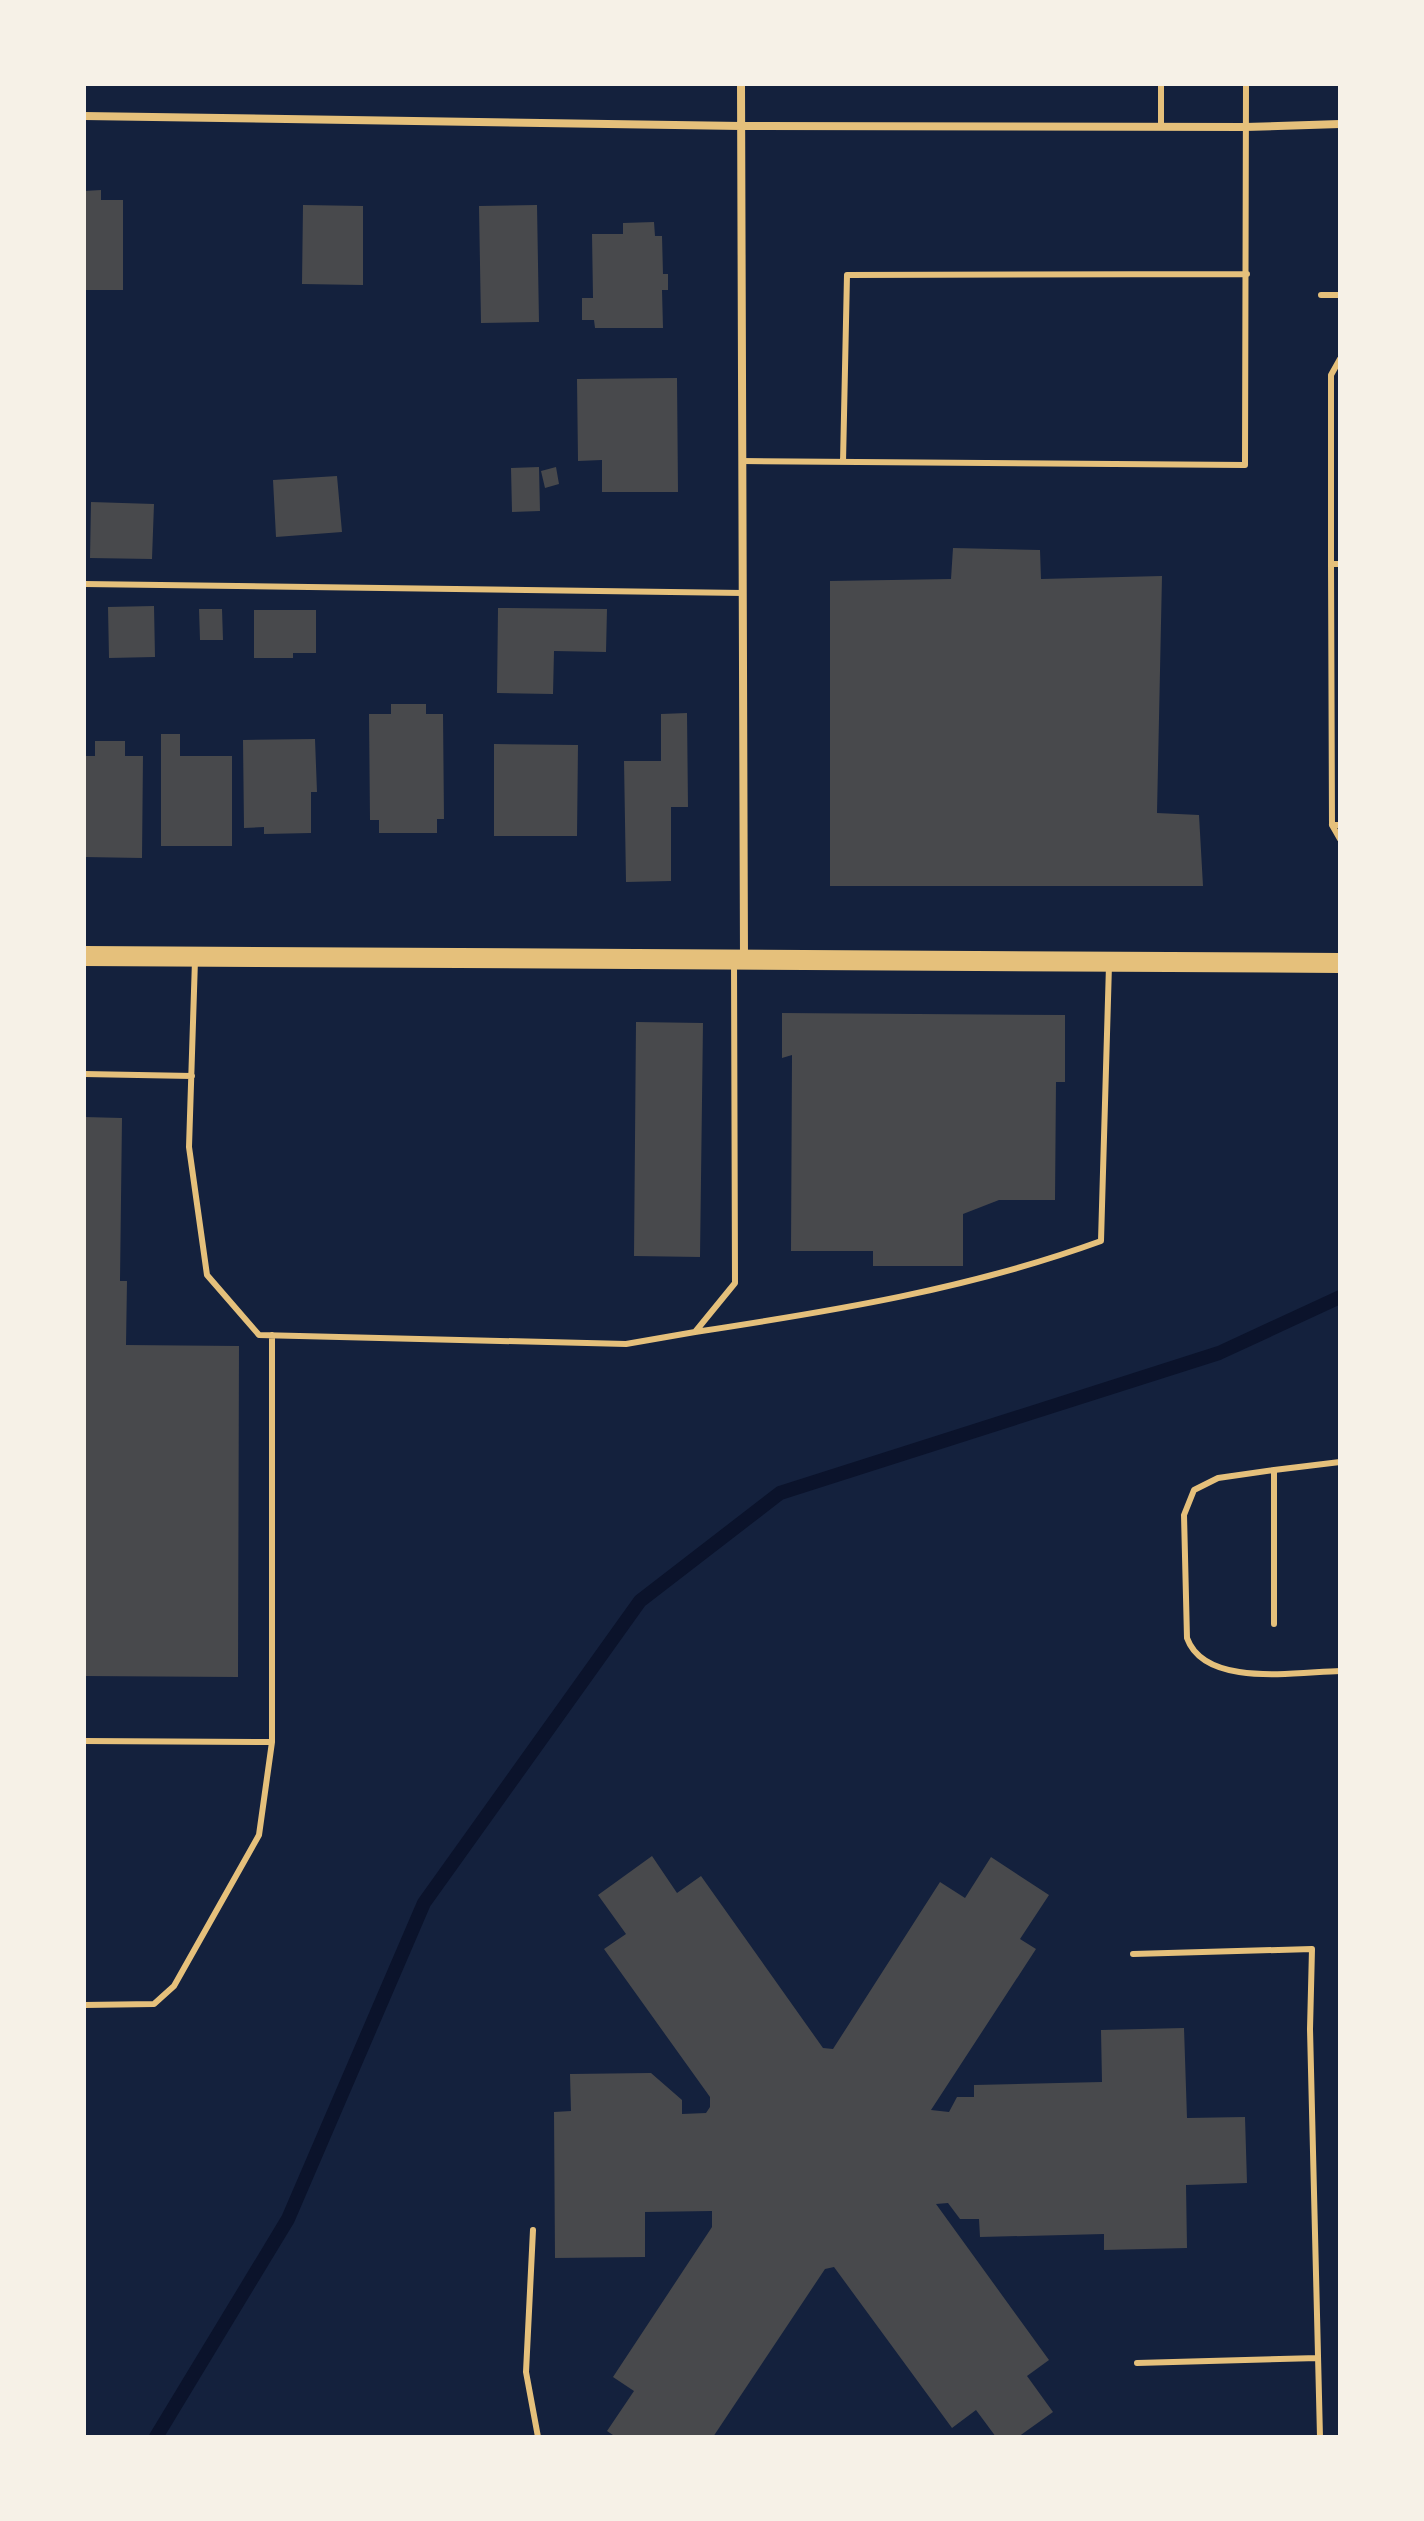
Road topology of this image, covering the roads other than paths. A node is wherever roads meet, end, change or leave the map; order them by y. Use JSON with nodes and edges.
{"nodes":[{"id":1,"x":741,"y":84,"type":"edge"},
{"id":2,"x":1161,"y":84,"type":"edge"},
{"id":3,"x":1246,"y":84,"type":"edge"},
{"id":4,"x":84,"y":116,"type":"edge"},
{"id":5,"x":1340,"y":124,"type":"edge"},
{"id":6,"x":741,"y":126,"type":"junction"},
{"id":7,"x":1161,"y":126,"type":"junction"},
{"id":8,"x":1245,"y":127,"type":"junction"},
{"id":9,"x":1247,"y":274,"type":"junction"},
{"id":10,"x":1321,"y":295,"type":"dead end"},
{"id":11,"x":1340,"y":295,"type":"edge"},
{"id":12,"x":1340,"y":359,"type":"edge"},
{"id":13,"x":1331,"y":375,"type":"junction"},
{"id":14,"x":1340,"y":375,"type":"edge"},
{"id":15,"x":742,"y":461,"type":"junction"},
{"id":16,"x":843,"y":462,"type":"junction"},
{"id":17,"x":1331,"y":564,"type":"junction"},
{"id":18,"x":1340,"y":564,"type":"edge"},
{"id":19,"x":84,"y":584,"type":"edge"},
{"id":20,"x":743,"y":593,"type":"junction"},
{"id":21,"x":1332,"y":825,"type":"junction"},
{"id":22,"x":1340,"y":825,"type":"edge"},
{"id":23,"x":1340,"y":839,"type":"edge"},
{"id":24,"x":84,"y":956,"type":"edge"},
{"id":25,"x":196,"y":957,"type":"junction"},
{"id":26,"x":739,"y":960,"type":"junction"},
{"id":27,"x":1109,"y":961,"type":"junction"},
{"id":28,"x":1340,"y":963,"type":"edge"},
{"id":29,"x":84,"y":1074,"type":"edge"},
{"id":30,"x":192,"y":1076,"type":"junction"},
{"id":31,"x":695,"y":1332,"type":"junction"},
{"id":32,"x":272,"y":1335,"type":"junction"},
{"id":33,"x":1340,"y":1462,"type":"edge"},
{"id":34,"x":1274,"y":1470,"type":"junction"},
{"id":35,"x":1274,"y":1624,"type":"dead end"},
{"id":36,"x":1340,"y":1671,"type":"edge"},
{"id":37,"x":84,"y":1741,"type":"edge"},
{"id":38,"x":272,"y":1742,"type":"junction"},
{"id":39,"x":1133,"y":1954,"type":"dead end"},
{"id":40,"x":84,"y":2005,"type":"edge"},
{"id":41,"x":533,"y":2230,"type":"dead end"},
{"id":42,"x":1318,"y":2358,"type":"junction"},
{"id":43,"x":1137,"y":2363,"type":"dead end"},
{"id":44,"x":538,"y":2437,"type":"edge"},
{"id":45,"x":1320,"y":2437,"type":"edge"}],
"edges":[{"from":1,"to":6,"type":"street"},
{"from":2,"to":7,"type":"lane"},
{"from":3,"to":8,"type":"lane"},
{"from":4,"to":6,"type":"street"},
{"from":5,"to":8,"type":"street"},
{"from":6,"to":7,"type":"street"},
{"from":6,"to":15,"type":"street"},
{"from":7,"to":8,"type":"street"},
{"from":8,"to":9,"type":"lane"},
{"from":9,"to":16,"type":"lane"},
{"from":9,"to":16,"type":"lane"},
{"from":10,"to":11,"type":"lane"},
{"from":12,"to":13,"type":"lane"},
{"from":13,"to":14,"type":"lane"},
{"from":13,"to":17,"type":"lane"},
{"from":15,"to":16,"type":"lane"},
{"from":15,"to":20,"type":"street"},
{"from":17,"to":18,"type":"lane"},
{"from":17,"to":21,"type":"lane"},
{"from":19,"to":20,"type":"lane"},
{"from":20,"to":26,"type":"street"},
{"from":21,"to":22,"type":"lane"},
{"from":21,"to":23,"type":"lane"},
{"from":24,"to":25,"type":"main road"},
{"from":25,"to":26,"type":"main road"},
{"from":25,"to":30,"type":"lane"},
{"from":26,"to":27,"type":"main road"},
{"from":26,"to":31,"type":"lane"},
{"from":27,"to":28,"type":"main road"},
{"from":27,"to":31,"type":"lane"},
{"from":29,"to":30,"type":"lane"},
{"from":30,"to":32,"type":"lane"},
{"from":31,"to":32,"type":"lane"},
{"from":32,"to":38,"type":"lane"},
{"from":33,"to":34,"type":"lane"},
{"from":34,"to":35,"type":"lane"},
{"from":34,"to":36,"type":"lane"},
{"from":37,"to":38,"type":"lane"},
{"from":38,"to":40,"type":"lane"},
{"from":39,"to":42,"type":"lane"},
{"from":41,"to":44,"type":"lane"},
{"from":42,"to":43,"type":"lane"},
{"from":42,"to":45,"type":"lane"}]}
